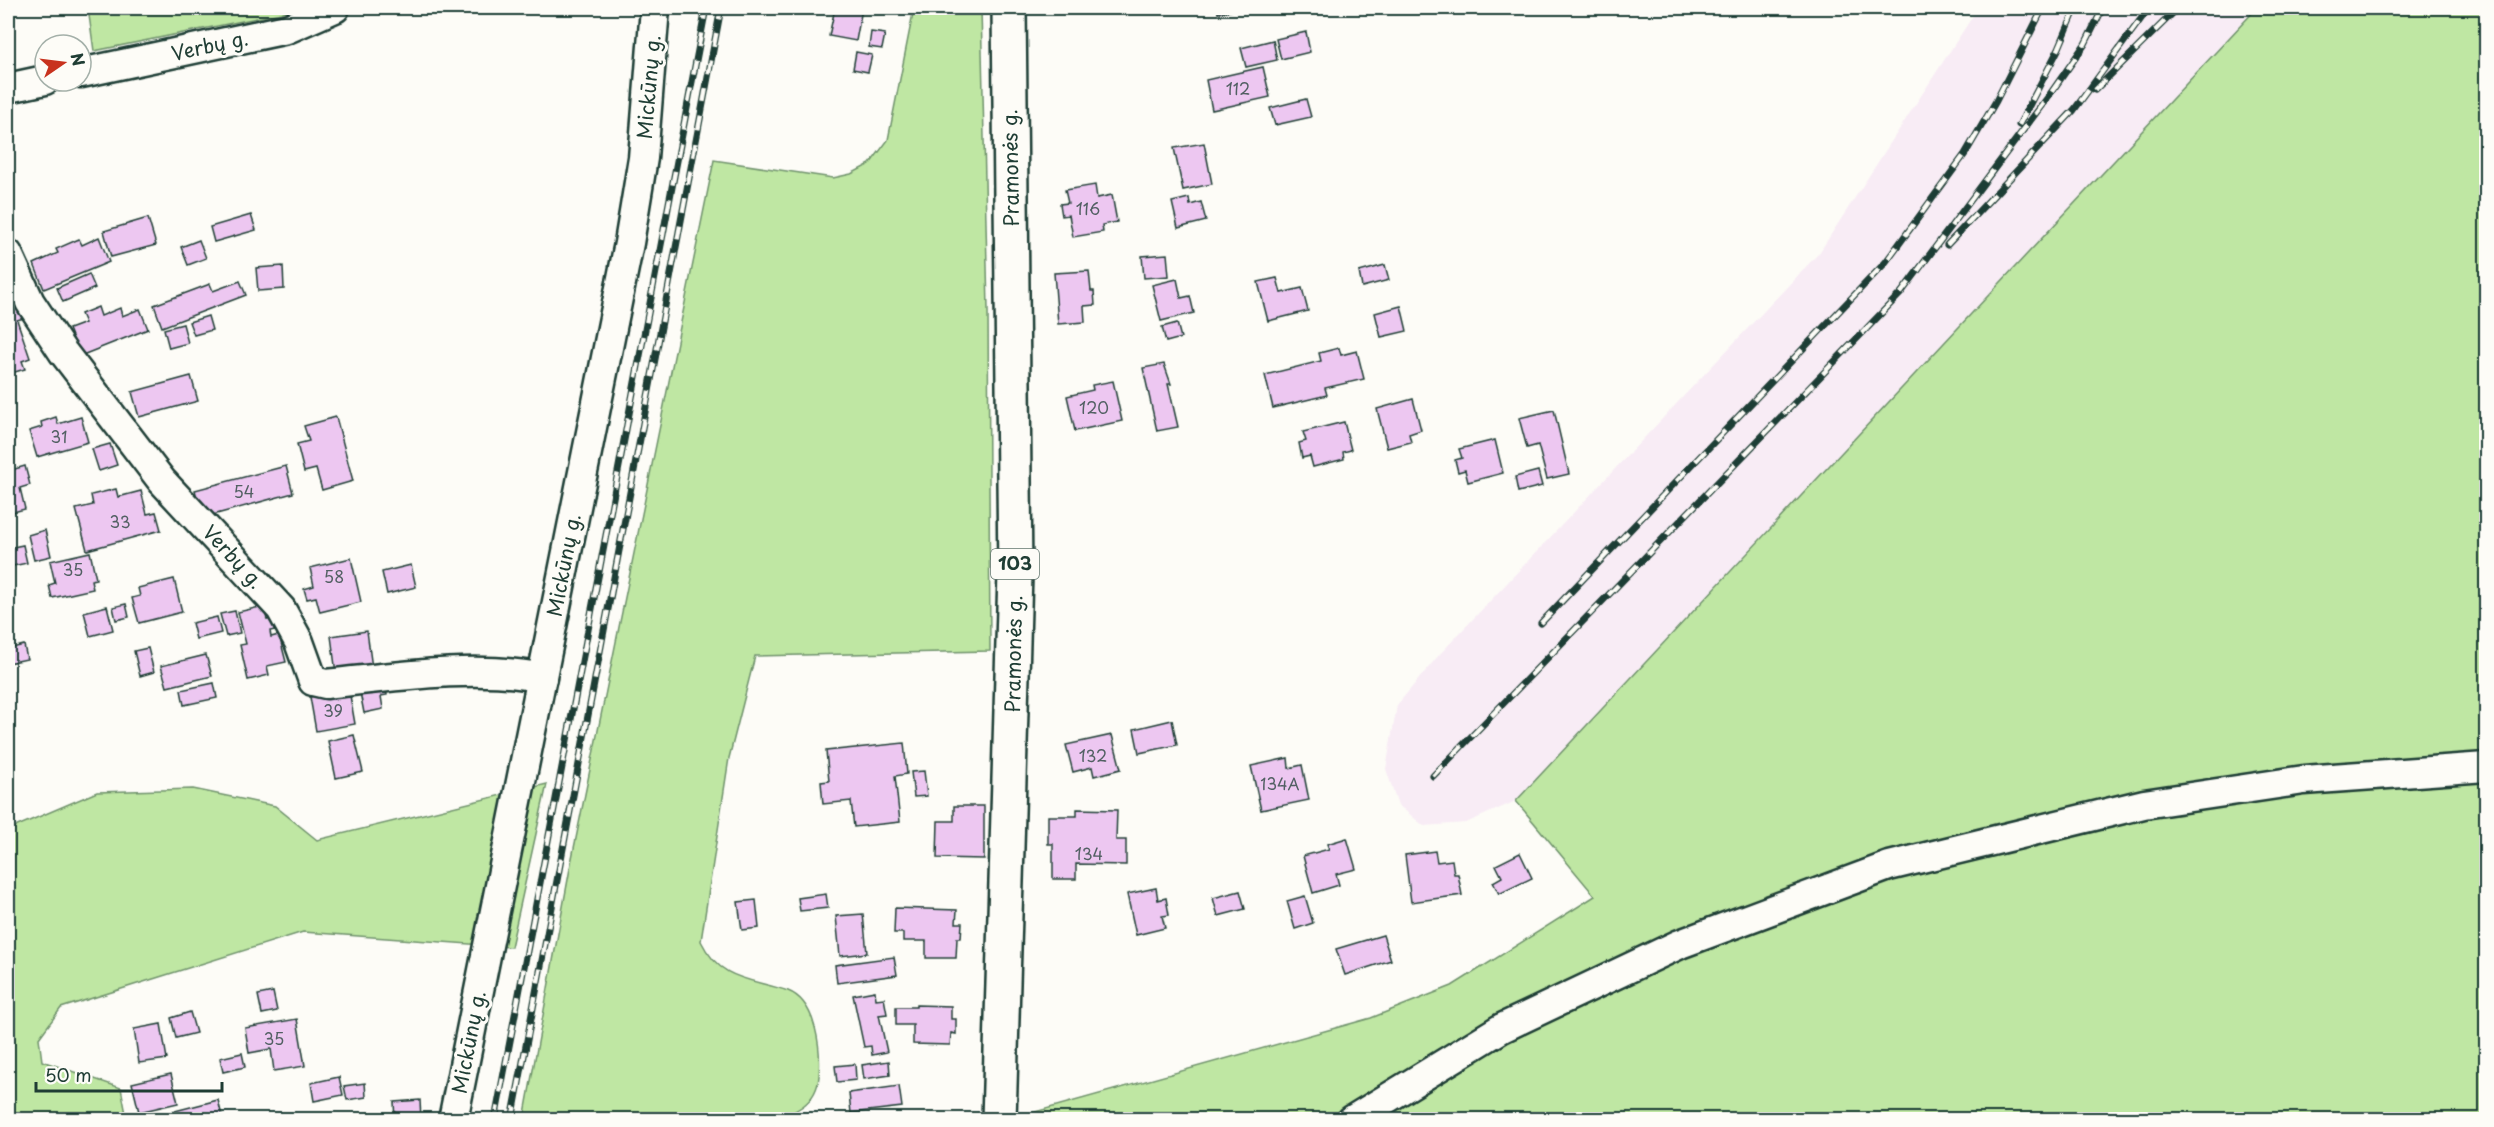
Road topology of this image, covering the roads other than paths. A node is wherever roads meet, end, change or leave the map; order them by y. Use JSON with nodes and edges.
{"nodes":[{"id":1,"x":335,"y":8,"type":"edge"},
{"id":2,"x":655,"y":8,"type":"edge"},
{"id":3,"x":1009,"y":8,"type":"edge"},
{"id":4,"x":93,"y":70,"type":"edge"},
{"id":5,"x":33,"y":83,"type":"edge"},
{"id":6,"x":8,"y":88,"type":"edge"},
{"id":7,"x":8,"y":254,"type":"edge"},
{"id":8,"x":542,"y":678,"type":"junction"},
{"id":9,"x":2487,"y":767,"type":"edge"},
{"id":10,"x":453,"y":1119,"type":"edge"},
{"id":11,"x":999,"y":1119,"type":"edge"},
{"id":12,"x":1352,"y":1119,"type":"edge"}],
"edges":[{"from":1,"to":4,"type":"street","name":"Verbų g."},
{"from":2,"to":8,"type":"street","name":"Mickūnų g."},
{"from":3,"to":11,"type":"main road","name":"Pramonės g.","number":"103"},
{"from":5,"to":6,"type":"street"},
{"from":7,"to":8,"type":"street","name":"Verbų g."},
{"from":8,"to":10,"type":"street","name":"Mickūnų g."},
{"from":9,"to":12,"type":"street"}]}
